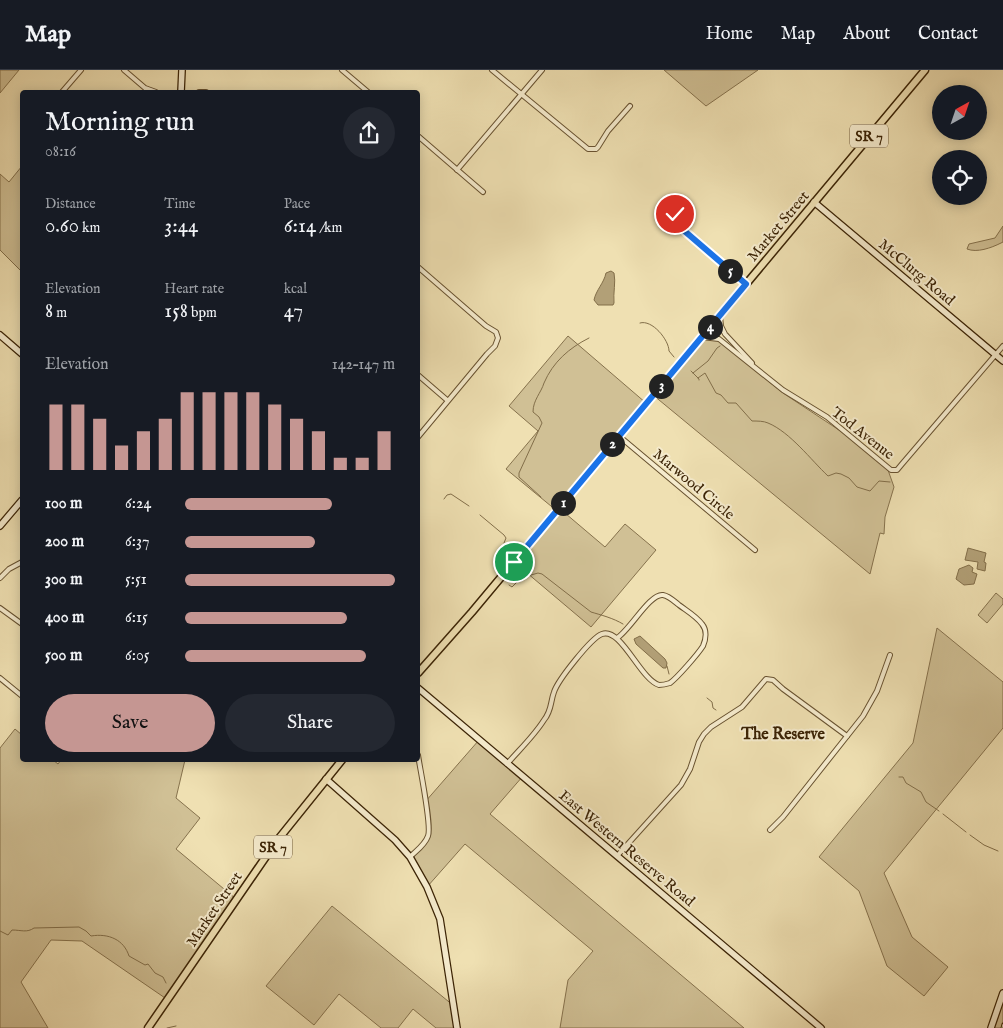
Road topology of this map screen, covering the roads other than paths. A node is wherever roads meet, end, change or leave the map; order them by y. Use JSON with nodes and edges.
{"nodes":[{"id":1,"x":82,"y":70,"type":"edge"},
{"id":2,"x":124,"y":70,"type":"edge"},
{"id":3,"x":182,"y":70,"type":"edge"},
{"id":4,"x":342,"y":70,"type":"edge"},
{"id":5,"x":492,"y":70,"type":"edge"},
{"id":6,"x":542,"y":70,"type":"edge"},
{"id":7,"x":925,"y":70,"type":"edge"},
{"id":8,"x":64,"y":90,"type":"edge"},
{"id":9,"x":150,"y":90,"type":"edge"},
{"id":10,"x":181,"y":90,"type":"edge"},
{"id":11,"x":366,"y":90,"type":"edge"},
{"id":12,"x":521,"y":95,"type":"junction"},
{"id":13,"x":630,"y":106,"type":"dead end"},
{"id":14,"x":420,"y":138,"type":"edge"},
{"id":15,"x":457,"y":170,"type":"junction"},
{"id":16,"x":483,"y":192,"type":"dead end"},
{"id":17,"x":814,"y":202,"type":"junction"},
{"id":18,"x":674,"y":206,"type":"dead end"},
{"id":19,"x":420,"y":269,"type":"edge"},
{"id":20,"x":746,"y":284,"type":"junction"},
{"id":21,"x":720,"y":315,"type":"junction"},
{"id":22,"x":0,"y":335,"type":"edge"},
{"id":23,"x":702,"y":337,"type":"junction"},
{"id":24,"x":1003,"y":346,"type":"edge"},
{"id":25,"x":20,"y":352,"type":"edge"},
{"id":26,"x":996,"y":355,"type":"junction"},
{"id":27,"x":1003,"y":361,"type":"edge"},
{"id":28,"x":756,"y":368,"type":"junction"},
{"id":29,"x":420,"y":376,"type":"edge"},
{"id":30,"x":447,"y":400,"type":"junction"},
{"id":31,"x":420,"y":434,"type":"edge"},
{"id":32,"x":619,"y":436,"type":"junction"},
{"id":33,"x":20,"y":502,"type":"edge"},
{"id":34,"x":0,"y":526,"type":"edge"},
{"id":35,"x":755,"y":550,"type":"dead end"},
{"id":36,"x":20,"y":563,"type":"edge"},
{"id":37,"x":0,"y":578,"type":"edge"},
{"id":38,"x":0,"y":608,"type":"edge"},
{"id":39,"x":20,"y":623,"type":"edge"},
{"id":40,"x":618,"y":638,"type":"junction"},
{"id":41,"x":890,"y":655,"type":"dead end"},
{"id":42,"x":420,"y":671,"type":"edge"},
{"id":43,"x":0,"y":678,"type":"edge"},
{"id":44,"x":420,"y":690,"type":"edge"},
{"id":45,"x":20,"y":694,"type":"edge"},
{"id":46,"x":846,"y":736,"type":"junction"},
{"id":47,"x":340,"y":762,"type":"edge"},
{"id":48,"x":419,"y":762,"type":"edge"},
{"id":49,"x":507,"y":764,"type":"junction"},
{"id":50,"x":326,"y":779,"type":"junction"},
{"id":51,"x":770,"y":830,"type":"dead end"},
{"id":52,"x":617,"y":856,"type":"junction"},
{"id":53,"x":410,"y":857,"type":"junction"},
{"id":54,"x":1003,"y":993,"type":"edge"},
{"id":55,"x":148,"y":1028,"type":"edge"},
{"id":56,"x":457,"y":1028,"type":"edge"},
{"id":57,"x":821,"y":1028,"type":"edge"},
{"id":58,"x":991,"y":1028,"type":"edge"}],
"edges":[{"from":1,"to":8,"type":"street"},
{"from":2,"to":9,"type":"street"},
{"from":3,"to":10,"type":"main road"},
{"from":4,"to":11,"type":"street"},
{"from":5,"to":12,"type":"street"},
{"from":6,"to":12,"type":"street"},
{"from":7,"to":17,"type":"main road","name":"Market Street","number":"SR 7"},
{"from":12,"to":13,"type":"street"},
{"from":12,"to":15,"type":"street"},
{"from":14,"to":15,"type":"street"},
{"from":15,"to":16,"type":"street"},
{"from":17,"to":20,"type":"main road","name":"Market Street","number":"SR 7"},
{"from":17,"to":26,"type":"main road","name":"McClurg Road"},
{"from":18,"to":20,"type":"street"},
{"from":19,"to":30,"type":"street"},
{"from":20,"to":21,"type":"main road","name":"Market Street","number":"SR 7"},
{"from":21,"to":23,"type":"main road","name":"Market Street","number":"SR 7"},
{"from":21,"to":28,"type":"street","name":"Tod Avenue"},
{"from":22,"to":25,"type":"main road"},
{"from":23,"to":28,"type":"street","name":"Tod Avenue"},
{"from":23,"to":32,"type":"main road","name":"Market Street","number":"SR 7"},
{"from":24,"to":26,"type":"street","name":"Tod Avenue"},
{"from":26,"to":27,"type":"main road","name":"McClurg Road"},
{"from":26,"to":28,"type":"street","name":"Tod Avenue"},
{"from":29,"to":30,"type":"street"},
{"from":30,"to":31,"type":"street"},
{"from":32,"to":35,"type":"street","name":"Marwood Circle"},
{"from":32,"to":42,"type":"main road","name":"Market Street","number":"SR 7"},
{"from":33,"to":34,"type":"main road"},
{"from":36,"to":37,"type":"street"},
{"from":38,"to":39,"type":"street"},
{"from":40,"to":40,"type":"street"},
{"from":40,"to":49,"type":"street"},
{"from":41,"to":46,"type":"street"},
{"from":43,"to":45,"type":"street"},
{"from":44,"to":49,"type":"main road","name":"East Western Reserve Road"},
{"from":46,"to":51,"type":"street"},
{"from":46,"to":52,"type":"street"},
{"from":47,"to":50,"type":"main road","name":"Market Street","number":"SR 7"},
{"from":48,"to":53,"type":"street"},
{"from":49,"to":52,"type":"main road","name":"East Western Reserve Road"},
{"from":50,"to":53,"type":"main road"},
{"from":50,"to":55,"type":"main road","name":"Market Street","number":"SR 7"},
{"from":52,"to":57,"type":"main road","name":"East Western Reserve Road"},
{"from":53,"to":56,"type":"main road"},
{"from":54,"to":58,"type":"main road"}]}
